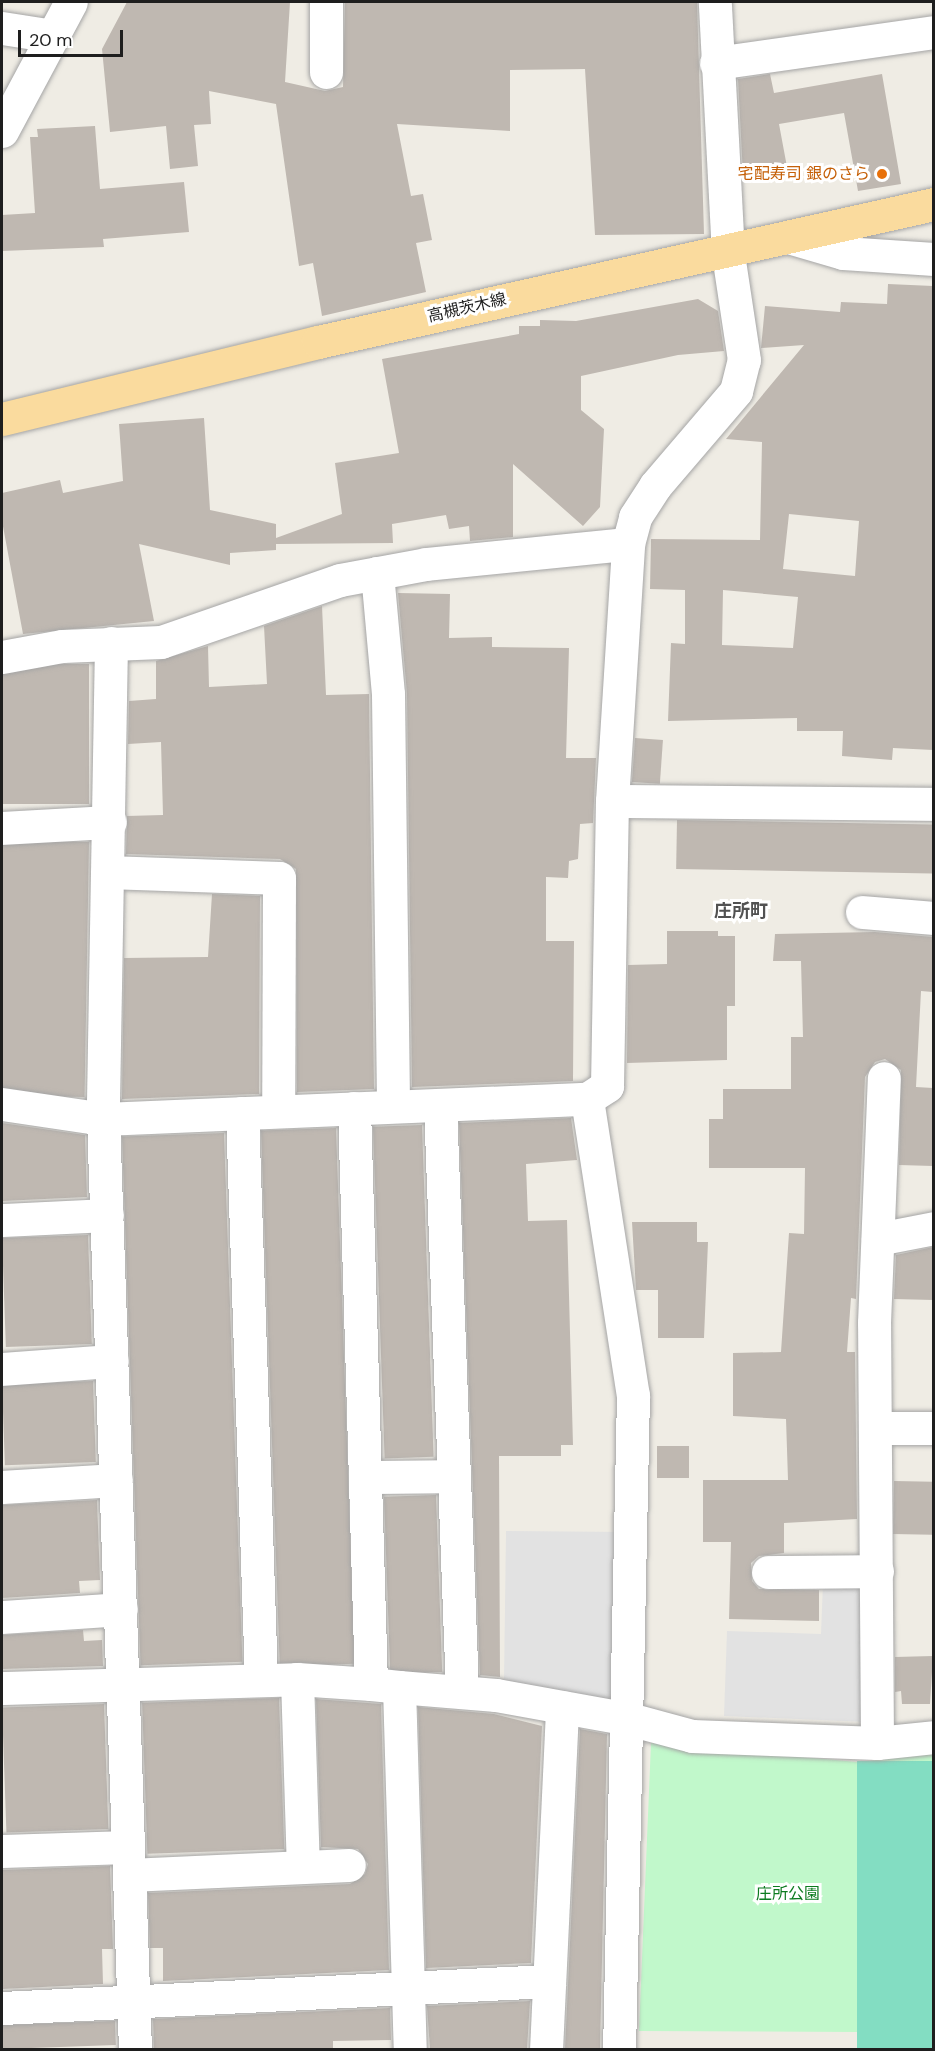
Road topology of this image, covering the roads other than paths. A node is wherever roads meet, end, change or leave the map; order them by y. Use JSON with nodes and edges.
{"nodes":[{"id":1,"x":71,"y":2,"type":"edge"},
{"id":2,"x":326,"y":2,"type":"edge"},
{"id":3,"x":715,"y":2,"type":"edge"},
{"id":4,"x":2,"y":28,"type":"edge"},
{"id":5,"x":933,"y":32,"type":"edge"},
{"id":6,"x":53,"y":36,"type":"junction"},
{"id":7,"x":716,"y":63,"type":"junction"},
{"id":8,"x":326,"y":72,"type":"dead end"},
{"id":9,"x":2,"y":131,"type":"edge"},
{"id":10,"x":933,"y":204,"type":"edge"},
{"id":11,"x":788,"y":237,"type":"junction"},
{"id":12,"x":728,"y":254,"type":"junction"},
{"id":13,"x":933,"y":259,"type":"edge"},
{"id":14,"x":2,"y":419,"type":"edge"},
{"id":15,"x":628,"y":544,"type":"junction"},
{"id":16,"x":377,"y":573,"type":"junction"},
{"id":17,"x":111,"y":644,"type":"junction"},
{"id":18,"x":2,"y":657,"type":"edge"},
{"id":19,"x":612,"y":801,"type":"junction"},
{"id":20,"x":933,"y":804,"type":"edge"},
{"id":21,"x":110,"y":822,"type":"junction"},
{"id":22,"x":2,"y":828,"type":"edge"},
{"id":23,"x":109,"y":872,"type":"junction"},
{"id":24,"x":862,"y":912,"type":"dead end"},
{"id":25,"x":933,"y":918,"type":"edge"},
{"id":26,"x":884,"y":1078,"type":"dead end"},
{"id":27,"x":587,"y":1099,"type":"junction"},
{"id":28,"x":2,"y":1104,"type":"edge"},
{"id":29,"x":440,"y":1105,"type":"junction"},
{"id":30,"x":393,"y":1106,"type":"junction"},
{"id":31,"x":354,"y":1108,"type":"junction"},
{"id":32,"x":278,"y":1111,"type":"junction"},
{"id":33,"x":242,"y":1113,"type":"junction"},
{"id":34,"x":103,"y":1119,"type":"junction"},
{"id":35,"x":107,"y":1215,"type":"junction"},
{"id":36,"x":2,"y":1220,"type":"edge"},
{"id":37,"x":933,"y":1228,"type":"edge"},
{"id":38,"x":878,"y":1239,"type":"junction"},
{"id":39,"x":112,"y":1361,"type":"junction"},
{"id":40,"x":2,"y":1369,"type":"edge"},
{"id":41,"x":877,"y":1428,"type":"junction"},
{"id":42,"x":933,"y":1428,"type":"edge"},
{"id":43,"x":454,"y":1476,"type":"junction"},
{"id":44,"x":365,"y":1477,"type":"junction"},
{"id":45,"x":116,"y":1480,"type":"junction"},
{"id":46,"x":2,"y":1487,"type":"edge"},
{"id":47,"x":877,"y":1570,"type":"junction"},
{"id":48,"x":768,"y":1572,"type":"dead end"},
{"id":49,"x":121,"y":1609,"type":"junction"},
{"id":50,"x":2,"y":1617,"type":"edge"},
{"id":51,"x":297,"y":1679,"type":"junction"},
{"id":52,"x":261,"y":1680,"type":"junction"},
{"id":53,"x":124,"y":1685,"type":"junction"},
{"id":54,"x":385,"y":1686,"type":"junction"},
{"id":55,"x":2,"y":1688,"type":"edge"},
{"id":56,"x":462,"y":1692,"type":"junction"},
{"id":57,"x":562,"y":1707,"type":"junction"},
{"id":58,"x":629,"y":1719,"type":"junction"},
{"id":59,"x":933,"y":1737,"type":"edge"},
{"id":60,"x":877,"y":1743,"type":"junction"},
{"id":61,"x":2,"y":1851,"type":"edge"},
{"id":62,"x":129,"y":1861,"type":"junction"},
{"id":63,"x":303,"y":1865,"type":"junction"},
{"id":64,"x":349,"y":1865,"type":"dead end"},
{"id":65,"x":549,"y":1981,"type":"junction"},
{"id":66,"x":408,"y":1987,"type":"junction"},
{"id":67,"x":133,"y":2000,"type":"junction"},
{"id":68,"x":2,"y":2008,"type":"edge"},
{"id":69,"x":135,"y":2049,"type":"edge"},
{"id":70,"x":410,"y":2049,"type":"edge"},
{"id":71,"x":546,"y":2049,"type":"edge"},
{"id":72,"x":619,"y":2049,"type":"edge"}],
"edges":[{"from":1,"to":6,"type":"street"},
{"from":2,"to":8,"type":"street"},
{"from":3,"to":7,"type":"street"},
{"from":4,"to":6,"type":"street"},
{"from":5,"to":7,"type":"street"},
{"from":6,"to":9,"type":"street"},
{"from":7,"to":12,"type":"street"},
{"from":10,"to":11,"type":"main road","name":"高槻茨木線"},
{"from":11,"to":12,"type":"main road","name":"高槻茨木線"},
{"from":11,"to":13,"type":"street"},
{"from":12,"to":14,"type":"main road","name":"高槻茨木線"},
{"from":12,"to":15,"type":"street"},
{"from":15,"to":16,"type":"street"},
{"from":15,"to":19,"type":"street"},
{"from":16,"to":17,"type":"street"},
{"from":16,"to":30,"type":"street"},
{"from":17,"to":18,"type":"street"},
{"from":17,"to":21,"type":"street"},
{"from":19,"to":20,"type":"street"},
{"from":19,"to":27,"type":"street"},
{"from":21,"to":22,"type":"street"},
{"from":21,"to":23,"type":"street"},
{"from":23,"to":32,"type":"street"},
{"from":23,"to":34,"type":"street"},
{"from":24,"to":25,"type":"street"},
{"from":26,"to":38,"type":"street"},
{"from":27,"to":29,"type":"street"},
{"from":27,"to":58,"type":"street"},
{"from":28,"to":34,"type":"street"},
{"from":29,"to":30,"type":"street"},
{"from":29,"to":43,"type":"street"},
{"from":30,"to":31,"type":"street"},
{"from":31,"to":32,"type":"street"},
{"from":31,"to":44,"type":"street"},
{"from":32,"to":33,"type":"street"},
{"from":33,"to":34,"type":"street"},
{"from":33,"to":52,"type":"street"},
{"from":34,"to":35,"type":"street"},
{"from":35,"to":36,"type":"street"},
{"from":35,"to":39,"type":"street"},
{"from":37,"to":38,"type":"street"},
{"from":38,"to":41,"type":"street"},
{"from":39,"to":40,"type":"street"},
{"from":39,"to":45,"type":"street"},
{"from":41,"to":42,"type":"street"},
{"from":41,"to":47,"type":"street"},
{"from":43,"to":44,"type":"street"},
{"from":43,"to":56,"type":"street"},
{"from":44,"to":54,"type":"street"},
{"from":45,"to":46,"type":"street"},
{"from":45,"to":49,"type":"street"},
{"from":47,"to":48,"type":"street"},
{"from":47,"to":60,"type":"street"},
{"from":49,"to":50,"type":"street"},
{"from":49,"to":53,"type":"street"},
{"from":51,"to":52,"type":"street"},
{"from":51,"to":54,"type":"street"},
{"from":51,"to":63,"type":"street"},
{"from":52,"to":53,"type":"street"},
{"from":53,"to":55,"type":"street"},
{"from":53,"to":62,"type":"street"},
{"from":54,"to":56,"type":"street"},
{"from":54,"to":66,"type":"street"},
{"from":56,"to":57,"type":"street"},
{"from":57,"to":58,"type":"street"},
{"from":57,"to":65,"type":"street"},
{"from":58,"to":60,"type":"street"},
{"from":58,"to":72,"type":"street"},
{"from":59,"to":60,"type":"street"},
{"from":61,"to":62,"type":"street"},
{"from":62,"to":63,"type":"street"},
{"from":62,"to":67,"type":"street"},
{"from":63,"to":64,"type":"street"},
{"from":65,"to":66,"type":"street"},
{"from":65,"to":71,"type":"street"},
{"from":66,"to":67,"type":"street"},
{"from":66,"to":70,"type":"street"},
{"from":67,"to":68,"type":"street"},
{"from":67,"to":69,"type":"street"}]}
